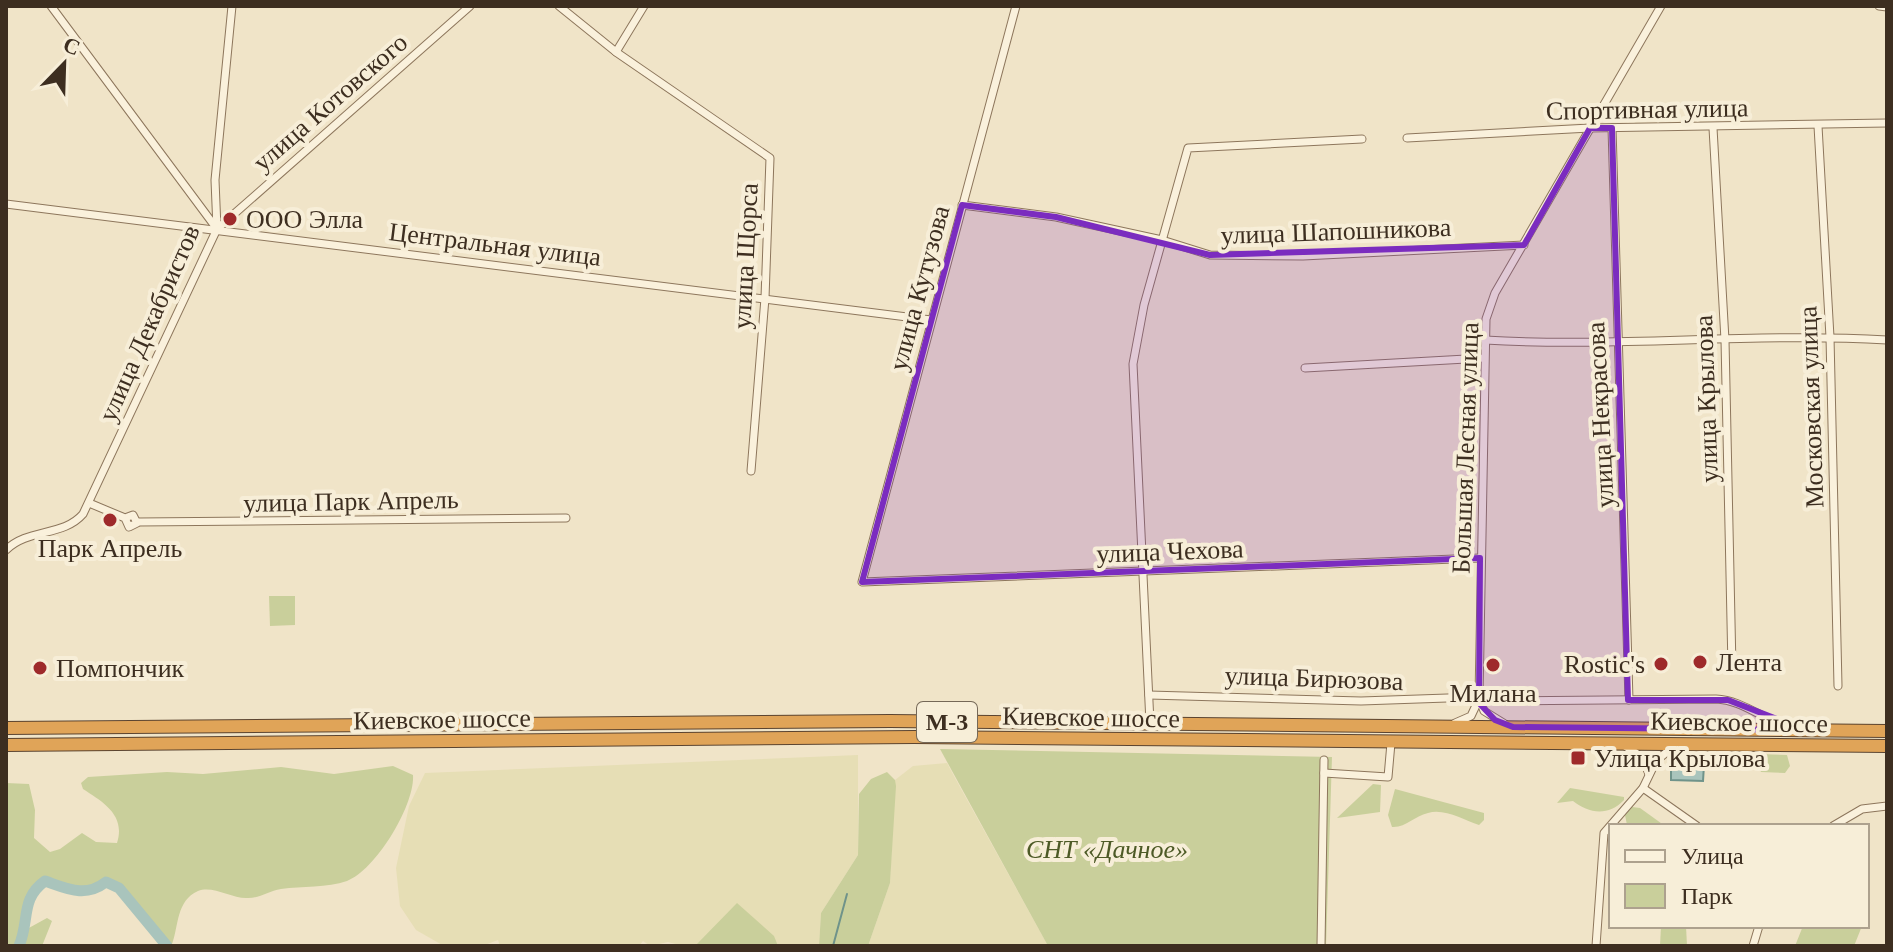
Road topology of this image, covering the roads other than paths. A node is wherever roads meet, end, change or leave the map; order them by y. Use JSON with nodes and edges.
{"nodes":[{"id":1,"x":51,"y":6,"type":"edge"},
{"id":2,"x":232,"y":6,"type":"edge"},
{"id":3,"x":470,"y":6,"type":"edge"},
{"id":4,"x":559,"y":6,"type":"edge"},
{"id":5,"x":644,"y":6,"type":"edge"},
{"id":6,"x":1016,"y":6,"type":"edge"},
{"id":7,"x":1661,"y":6,"type":"edge"},
{"id":8,"x":1879,"y":6,"type":"edge"},
{"id":9,"x":1887,"y":7,"type":"edge"},
{"id":10,"x":616,"y":52,"type":"junction"},
{"id":11,"x":1887,"y":123,"type":"edge"},
{"id":12,"x":1818,"y":126,"type":"junction"},
{"id":13,"x":1590,"y":128,"type":"junction"},
{"id":14,"x":1612,"y":128,"type":"junction"},
{"id":15,"x":1713,"y":128,"type":"junction"},
{"id":16,"x":1407,"y":138,"type":"dead end"},
{"id":17,"x":1362,"y":139,"type":"dead end"},
{"id":18,"x":6,"y":204,"type":"edge"},
{"id":19,"x":962,"y":205,"type":"junction"},
{"id":20,"x":217,"y":229,"type":"junction"},
{"id":21,"x":1162,"y":240,"type":"junction"},
{"id":22,"x":1524,"y":245,"type":"junction"},
{"id":23,"x":765,"y":298,"type":"junction"},
{"id":24,"x":931,"y":320,"type":"junction"},
{"id":25,"x":1830,"y":337,"type":"junction"},
{"id":26,"x":1485,"y":340,"type":"junction"},
{"id":27,"x":1616,"y":340,"type":"junction"},
{"id":28,"x":1725,"y":340,"type":"junction"},
{"id":29,"x":1887,"y":340,"type":"edge"},
{"id":30,"x":1484,"y":358,"type":"junction"},
{"id":31,"x":1305,"y":368,"type":"dead end"},
{"id":32,"x":751,"y":471,"type":"dead end"},
{"id":33,"x":89,"y":503,"type":"junction"},
{"id":34,"x":566,"y":518,"type":"dead end"},
{"id":35,"x":6,"y":550,"type":"edge"},
{"id":36,"x":1480,"y":558,"type":"junction"},
{"id":37,"x":1141,"y":573,"type":"junction"},
{"id":38,"x":862,"y":582,"type":"joint"},
{"id":39,"x":1732,"y":668,"type":"dead end"},
{"id":40,"x":1838,"y":686,"type":"dead end"},
{"id":41,"x":1149,"y":695,"type":"junction"},
{"id":42,"x":1479,"y":697,"type":"junction"},
{"id":43,"x":1629,"y":700,"type":"junction"},
{"id":44,"x":1150,"y":723,"type":"junction"},
{"id":45,"x":1436,"y":727,"type":"junction"},
{"id":46,"x":1513,"y":727,"type":"junction"},
{"id":47,"x":6,"y":728,"type":"edge"},
{"id":48,"x":1805,"y":730,"type":"junction"},
{"id":49,"x":1887,"y":731,"type":"edge"},
{"id":50,"x":1391,"y":743,"type":"junction"},
{"id":51,"x":1615,"y":743,"type":"junction"},
{"id":52,"x":1680,"y":743,"type":"junction"},
{"id":53,"x":6,"y":745,"type":"edge"},
{"id":54,"x":1887,"y":746,"type":"edge"},
{"id":55,"x":1324,"y":760,"type":"dead end"},
{"id":56,"x":1324,"y":773,"type":"junction"},
{"id":57,"x":1649,"y":777,"type":"junction"},
{"id":58,"x":1643,"y":788,"type":"junction"},
{"id":59,"x":1887,"y":806,"type":"edge"},
{"id":60,"x":1611,"y":824,"type":"edge"},
{"id":61,"x":1694,"y":824,"type":"edge"},
{"id":62,"x":1836,"y":824,"type":"edge"},
{"id":63,"x":1609,"y":826,"type":"edge"},
{"id":64,"x":1321,"y":946,"type":"edge"},
{"id":65,"x":1596,"y":946,"type":"edge"}],
"edges":[{"from":1,"to":20,"type":"street"},
{"from":2,"to":20,"type":"street","name":"улица Декабристов"},
{"from":3,"to":20,"type":"street","name":"улица Котовского"},
{"from":4,"to":10,"type":"street","name":"улица Щорса"},
{"from":5,"to":10,"type":"street"},
{"from":6,"to":19,"type":"street","name":"улица Кутузова"},
{"from":7,"to":13,"type":"street","name":"Большая Лесная улица"},
{"from":8,"to":9,"type":"street"},
{"from":10,"to":23,"type":"street","name":"улица Щорса"},
{"from":11,"to":12,"type":"street","name":"Спортивная улица"},
{"from":12,"to":15,"type":"street","name":"Спортивная улица"},
{"from":12,"to":25,"type":"street","name":"Московская улица"},
{"from":13,"to":14,"type":"street","name":"Спортивная улица"},
{"from":13,"to":16,"type":"street","name":"Спортивная улица"},
{"from":13,"to":22,"type":"street","name":"Большая Лесная улица"},
{"from":14,"to":15,"type":"street","name":"Спортивная улица"},
{"from":14,"to":27,"type":"street","name":"улица Некрасова"},
{"from":15,"to":28,"type":"street","name":"улица Крылова"},
{"from":17,"to":21,"type":"street"},
{"from":18,"to":20,"type":"street","name":"Центральная улица"},
{"from":19,"to":21,"type":"street","name":"улица Шапошникова"},
{"from":19,"to":24,"type":"street","name":"улица Кутузова"},
{"from":20,"to":23,"type":"street","name":"Центральная улица"},
{"from":20,"to":33,"type":"street","name":"улица Декабристов"},
{"from":21,"to":22,"type":"street","name":"улица Шапошникова"},
{"from":21,"to":37,"type":"street"},
{"from":22,"to":26,"type":"street","name":"Большая Лесная улица"},
{"from":23,"to":24,"type":"street","name":"Центральная улица"},
{"from":23,"to":32,"type":"street","name":"улица Щорса"},
{"from":24,"to":38,"type":"street","name":"улица Кутузова"},
{"from":25,"to":28,"type":"street"},
{"from":25,"to":29,"type":"street"},
{"from":25,"to":40,"type":"street","name":"Московская улица"},
{"from":26,"to":27,"type":"street"},
{"from":26,"to":30,"type":"street","name":"Большая Лесная улица"},
{"from":27,"to":28,"type":"street"},
{"from":27,"to":43,"type":"street","name":"улица Некрасова"},
{"from":28,"to":39,"type":"street","name":"улица Крылова"},
{"from":30,"to":31,"type":"street"},
{"from":30,"to":36,"type":"street","name":"Большая Лесная улица"},
{"from":33,"to":34,"type":"street","name":"улица Парк Апрель"},
{"from":33,"to":35,"type":"street","name":"улица Декабристов"},
{"from":36,"to":37,"type":"street","name":"улица Чехова"},
{"from":36,"to":42,"type":"street","name":"Большая Лесная улица"},
{"from":37,"to":38,"type":"street","name":"улица Чехова"},
{"from":37,"to":41,"type":"street"},
{"from":41,"to":42,"type":"street","name":"улица Бирюзова"},
{"from":41,"to":44,"type":"street"},
{"from":42,"to":43,"type":"street","name":"улица Бирюзова"},
{"from":42,"to":45,"type":"street"},
{"from":42,"to":46,"type":"street"},
{"from":43,"to":48,"type":"street","name":"улица Бирюзова"},
{"from":44,"to":45,"type":"highway","name":"Киевское шоссе","number":"М-3"},
{"from":44,"to":47,"type":"highway","name":"Киевское шоссе","number":"М-3"},
{"from":45,"to":46,"type":"highway","name":"Киевское шоссе","number":"М-3"},
{"from":46,"to":48,"type":"highway","name":"Киевское шоссе","number":"М-3"},
{"from":48,"to":49,"type":"highway","name":"Киевское шоссе","number":"М-3"},
{"from":50,"to":51,"type":"highway","name":"Киевское шоссе","number":"М-3"},
{"from":50,"to":53,"type":"highway","name":"Киевское шоссе","number":"М-3"},
{"from":50,"to":56,"type":"street"},
{"from":51,"to":52,"type":"highway","name":"Киевское шоссе","number":"М-3"},
{"from":51,"to":57,"type":"street"},
{"from":52,"to":54,"type":"highway","name":"Киевское шоссе","number":"М-3"},
{"from":52,"to":57,"type":"street"},
{"from":55,"to":56,"type":"street"},
{"from":56,"to":64,"type":"street"},
{"from":57,"to":58,"type":"street"},
{"from":58,"to":60,"type":"street"},
{"from":58,"to":61,"type":"street"},
{"from":59,"to":62,"type":"street"},
{"from":63,"to":65,"type":"street"}]}
